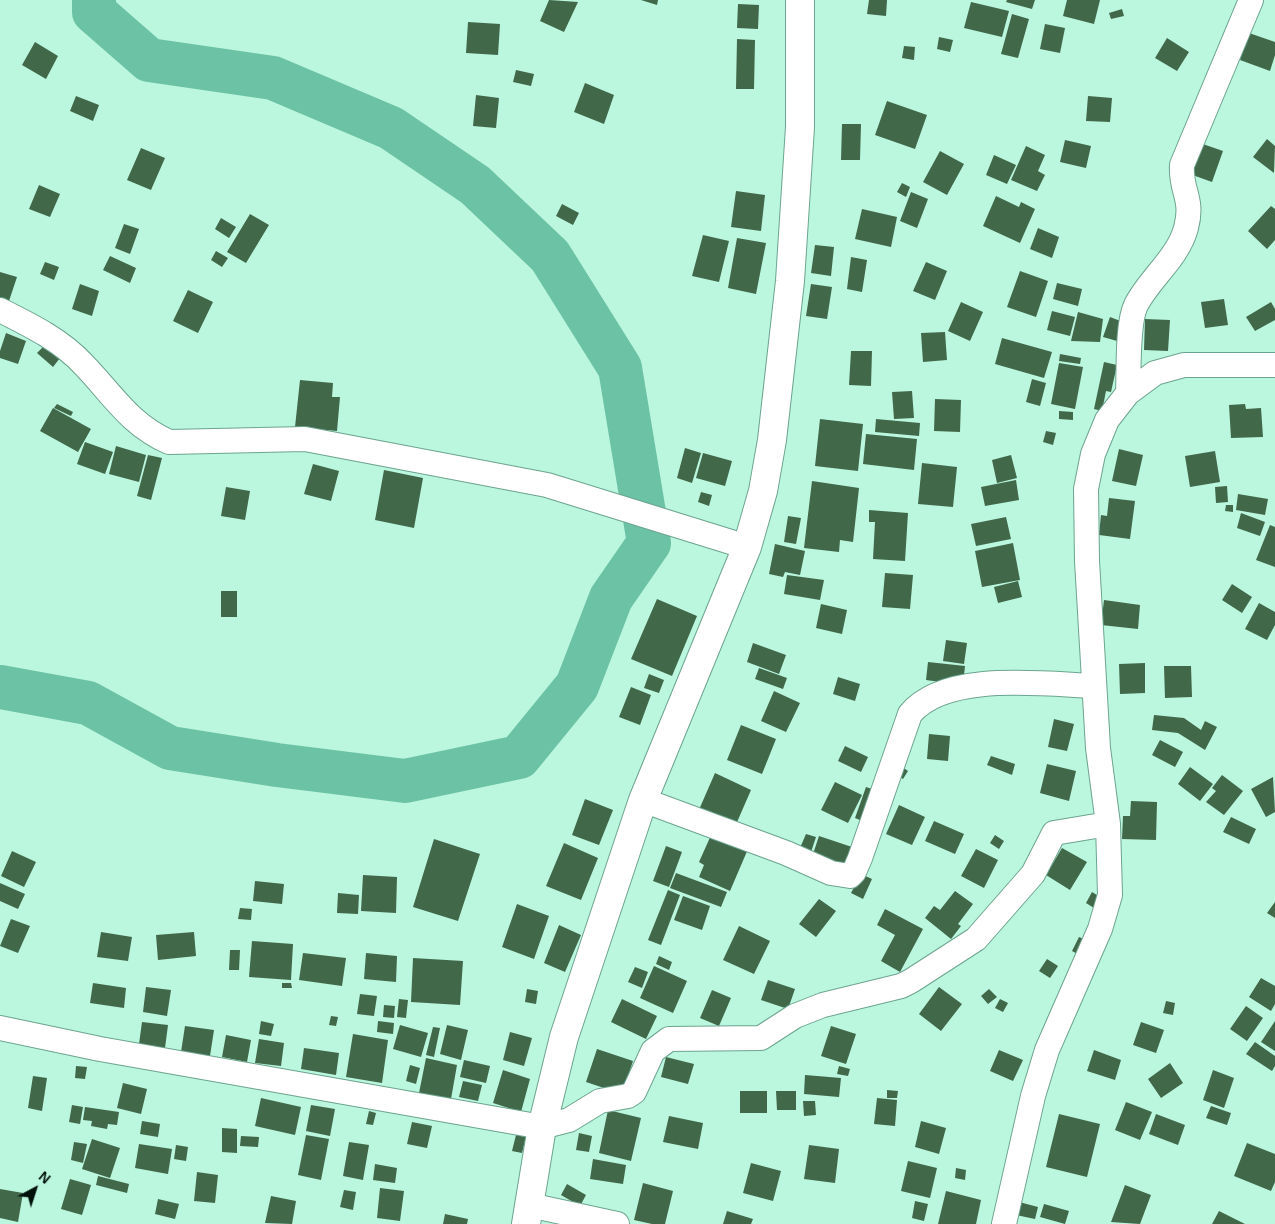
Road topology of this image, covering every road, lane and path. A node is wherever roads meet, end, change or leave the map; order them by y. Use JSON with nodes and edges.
{"nodes":[{"id":1,"x":800,"y":0,"type":"edge"},
{"id":2,"x":1250,"y":0,"type":"edge"},
{"id":3,"x":0,"y":310,"type":"edge"},
{"id":4,"x":1275,"y":365,"type":"edge"},
{"id":5,"x":1128,"y":393,"type":"junction"},
{"id":6,"x":748,"y":547,"type":"junction"},
{"id":7,"x":1094,"y":686,"type":"junction"},
{"id":8,"x":643,"y":800,"type":"junction"},
{"id":9,"x":1108,"y":824,"type":"junction"},
{"id":10,"x":0,"y":1028,"type":"edge"},
{"id":11,"x":542,"y":1126,"type":"junction"},
{"id":12,"x":528,"y":1214,"type":"edge"},
{"id":13,"x":617,"y":1224,"type":"edge"},
{"id":14,"x":1004,"y":1224,"type":"edge"}],
"edges":[{"from":1,"to":6,"type":"highway"},
{"from":2,"to":5,"type":"street"},
{"from":3,"to":6,"type":"street"},
{"from":4,"to":5,"type":"street"},
{"from":5,"to":7,"type":"street"},
{"from":6,"to":8,"type":"highway"},
{"from":7,"to":8,"type":"street"},
{"from":7,"to":9,"type":"street"},
{"from":8,"to":11,"type":"highway"},
{"from":9,"to":11,"type":"street"},
{"from":9,"to":14,"type":"street"},
{"from":10,"to":11,"type":"street"},
{"from":11,"to":12,"type":"highway"},
{"from":12,"to":13,"type":"street"}]}
